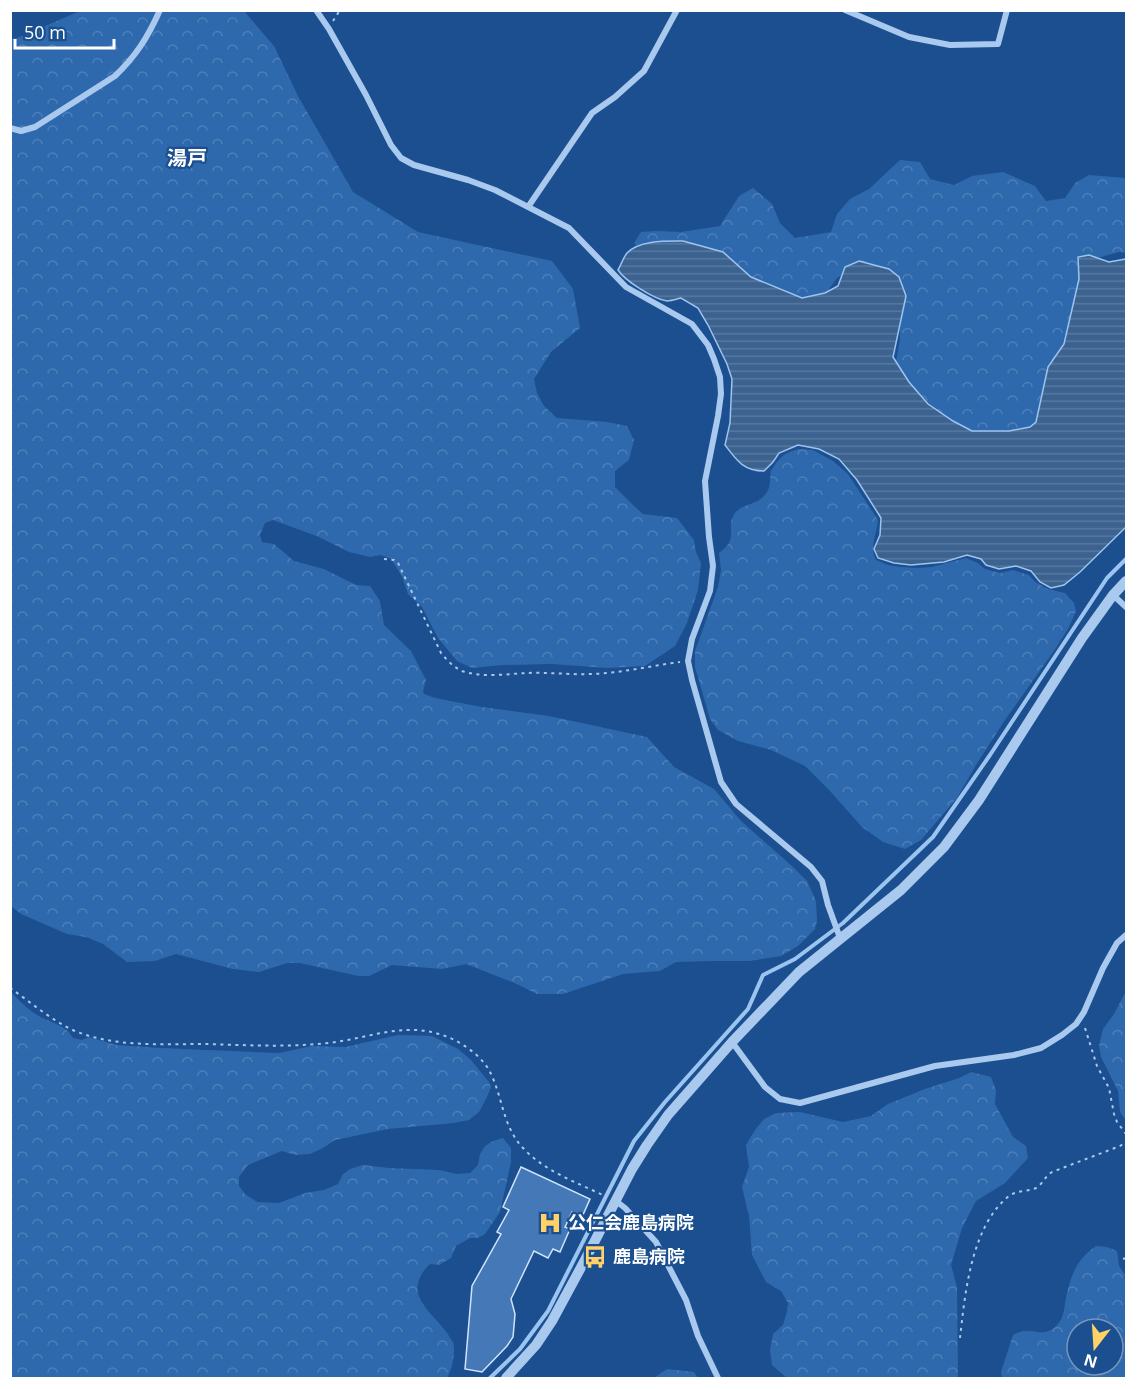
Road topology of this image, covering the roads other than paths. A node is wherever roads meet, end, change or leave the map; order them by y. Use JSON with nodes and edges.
{"nodes":[{"id":1,"x":160,"y":10,"type":"edge"},
{"id":2,"x":316,"y":10,"type":"edge"},
{"id":3,"x":677,"y":10,"type":"edge"},
{"id":4,"x":845,"y":10,"type":"edge"},
{"id":5,"x":1007,"y":10,"type":"edge"},
{"id":6,"x":10,"y":128,"type":"edge"},
{"id":7,"x":528,"y":207,"type":"junction"},
{"id":8,"x":1126,"y":581,"type":"edge"},
{"id":9,"x":1113,"y":595,"type":"junction"},
{"id":10,"x":1126,"y":607,"type":"edge"},
{"id":11,"x":837,"y":931,"type":"junction"},
{"id":12,"x":1126,"y":935,"type":"edge"},
{"id":13,"x":732,"y":1042,"type":"junction"},
{"id":14,"x":616,"y":1202,"type":"junction"},
{"id":15,"x":506,"y":1378,"type":"edge"},
{"id":16,"x":718,"y":1378,"type":"edge"}],
"edges":[{"from":1,"to":6,"type":"street"},
{"from":2,"to":7,"type":"street"},
{"from":3,"to":7,"type":"street"},
{"from":4,"to":5,"type":"street"},
{"from":7,"to":11,"type":"street"},
{"from":8,"to":9,"type":"street"},
{"from":9,"to":10,"type":"street"},
{"from":9,"to":11,"type":"street"},
{"from":11,"to":13,"type":"street"},
{"from":12,"to":13,"type":"street"},
{"from":13,"to":14,"type":"street"},
{"from":14,"to":15,"type":"street"},
{"from":14,"to":16,"type":"street"}]}
